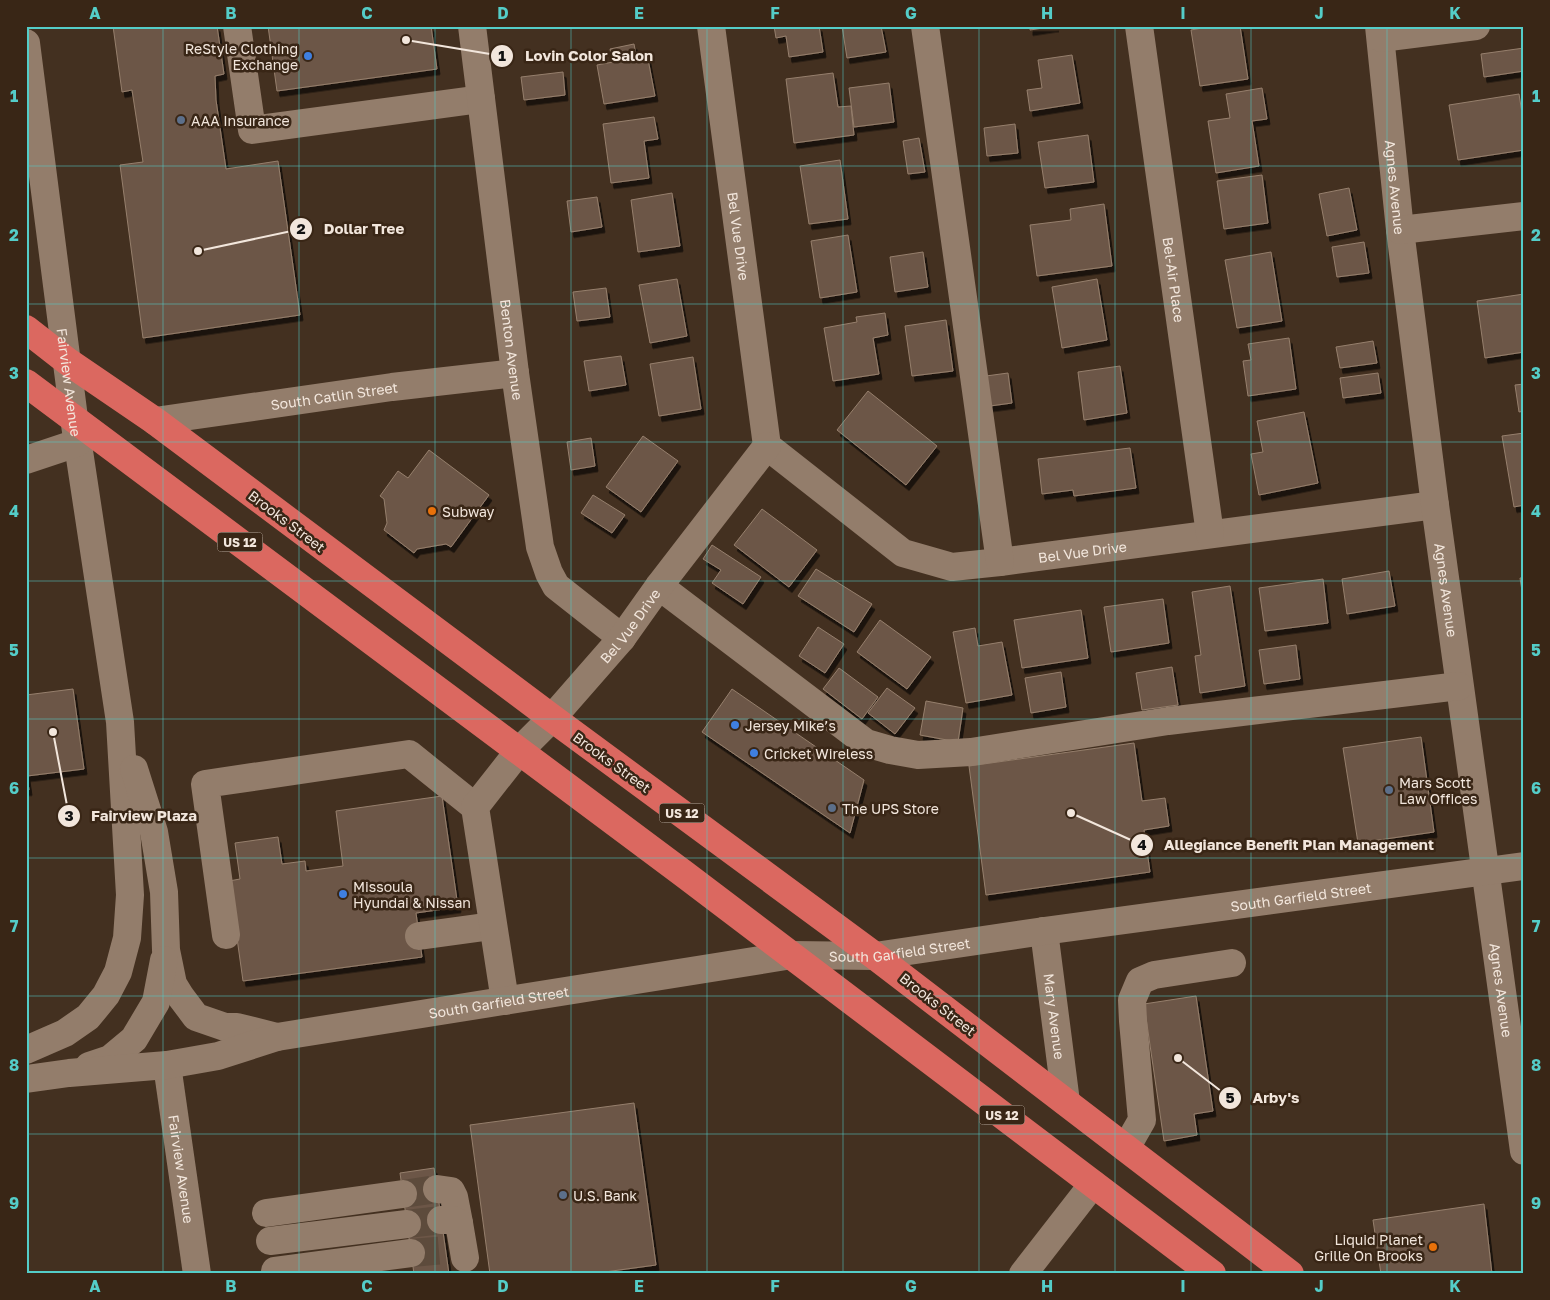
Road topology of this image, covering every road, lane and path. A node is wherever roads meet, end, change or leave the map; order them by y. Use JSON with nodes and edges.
{"nodes":[{"id":1,"x":237,"y":26,"type":"edge"},
{"id":2,"x":472,"y":26,"type":"edge"},
{"id":3,"x":711,"y":26,"type":"edge"},
{"id":4,"x":925,"y":26,"type":"edge"},
{"id":5,"x":1139,"y":26,"type":"edge"},
{"id":6,"x":1476,"y":26,"type":"edge"},
{"id":7,"x":1380,"y":32,"type":"edge"},
{"id":8,"x":26,"y":43,"type":"edge"},
{"id":9,"x":481,"y":99,"type":"junction"},
{"id":10,"x":1524,"y":216,"type":"edge"},
{"id":11,"x":1400,"y":230,"type":"junction"},
{"id":12,"x":26,"y":329,"type":"edge"},
{"id":13,"x":67,"y":361,"type":"junction"},
{"id":14,"x":515,"y":373,"type":"junction"},
{"id":15,"x":26,"y":383,"type":"edge"},
{"id":16,"x":155,"y":421,"type":"junction"},
{"id":17,"x":75,"y":430,"type":"junction"},
{"id":18,"x":767,"y":446,"type":"junction"},
{"id":19,"x":26,"y":460,"type":"edge"},
{"id":20,"x":1435,"y":505,"type":"junction"},
{"id":21,"x":1210,"y":534,"type":"junction"},
{"id":22,"x":1000,"y":562,"type":"junction"},
{"id":23,"x":659,"y":586,"type":"junction"},
{"id":24,"x":622,"y":638,"type":"junction"},
{"id":25,"x":1459,"y":686,"type":"junction"},
{"id":26,"x":552,"y":718,"type":"junction"},
{"id":27,"x":120,"y":722,"type":"junction"},
{"id":28,"x":519,"y":751,"type":"junction"},
{"id":29,"x":475,"y":807,"type":"junction"},
{"id":30,"x":1524,"y":866,"type":"edge"},
{"id":31,"x":1486,"y":872,"type":"junction"},
{"id":32,"x":492,"y":926,"type":"junction"},
{"id":33,"x":1044,"y":930,"type":"junction"},
{"id":34,"x":226,"y":934,"type":"dead end"},
{"id":35,"x":419,"y":936,"type":"dead end"},
{"id":36,"x":166,"y":950,"type":"junction"},
{"id":37,"x":792,"y":955,"type":"junction"},
{"id":38,"x":875,"y":956,"type":"junction"},
{"id":39,"x":1232,"y":963,"type":"dead end"},
{"id":40,"x":504,"y":1001,"type":"junction"},
{"id":41,"x":277,"y":1037,"type":"junction"},
{"id":42,"x":26,"y":1050,"type":"edge"},
{"id":43,"x":167,"y":1065,"type":"junction"},
{"id":44,"x":69,"y":1073,"type":"junction"},
{"id":45,"x":26,"y":1079,"type":"edge"},
{"id":46,"x":1066,"y":1102,"type":"junction"},
{"id":47,"x":1126,"y":1148,"type":"junction"},
{"id":48,"x":1524,"y":1151,"type":"edge"},
{"id":49,"x":1092,"y":1184,"type":"junction"},
{"id":50,"x":437,"y":1189,"type":"tunnel mouth"},
{"id":51,"x":403,"y":1194,"type":"tunnel mouth"},
{"id":52,"x":266,"y":1213,"type":"dead end"},
{"id":53,"x":407,"y":1224,"type":"tunnel mouth"},
{"id":54,"x":270,"y":1241,"type":"dead end"},
{"id":55,"x":412,"y":1253,"type":"tunnel mouth"},
{"id":56,"x":459,"y":1261,"type":"edge"},
{"id":57,"x":275,"y":1271,"type":"dead end"},
{"id":58,"x":197,"y":1274,"type":"edge"},
{"id":59,"x":1023,"y":1274,"type":"edge"},
{"id":60,"x":1212,"y":1274,"type":"edge"},
{"id":61,"x":1290,"y":1274,"type":"edge"}],
"edges":[{"from":1,"to":9,"type":"street"},
{"from":2,"to":9,"type":"street","name":"Benton Avenue"},
{"from":3,"to":18,"type":"street","name":"Bel Vue Drive"},
{"from":4,"to":22,"type":"street"},
{"from":5,"to":21,"type":"street","name":"Bel-Air Place"},
{"from":6,"to":7,"type":"street"},
{"from":7,"to":11,"type":"street","name":"Agnes Avenue"},
{"from":8,"to":13,"type":"street","name":"Fairview Avenue"},
{"from":9,"to":14,"type":"street","name":"Benton Avenue"},
{"from":10,"to":11,"type":"street"},
{"from":11,"to":20,"type":"street","name":"Agnes Avenue"},
{"from":12,"to":13,"type":"highway","name":"Brooks Street","number":"US 12"},
{"from":13,"to":16,"type":"highway","name":"Brooks Street","number":"US 12"},
{"from":13,"to":17,"type":"street","name":"Fairview Avenue"},
{"from":14,"to":16,"type":"street","name":"South Catlin Street"},
{"from":14,"to":24,"type":"street","name":"Benton Avenue"},
{"from":15,"to":17,"type":"highway","number":"US 12"},
{"from":16,"to":26,"type":"highway","name":"Brooks Street","number":"US 12"},
{"from":17,"to":19,"type":"street"},
{"from":17,"to":27,"type":"street","name":"Fairview Avenue"},
{"from":17,"to":28,"type":"highway","number":"US 12"},
{"from":18,"to":22,"type":"street","name":"Bel Vue Drive"},
{"from":18,"to":23,"type":"street","name":"Bel Vue Drive"},
{"from":20,"to":21,"type":"street","name":"Bel Vue Drive"},
{"from":20,"to":25,"type":"street","name":"Agnes Avenue"},
{"from":21,"to":22,"type":"street","name":"Bel Vue Drive"},
{"from":23,"to":24,"type":"street","name":"Bel Vue Drive"},
{"from":23,"to":25,"type":"street"},
{"from":24,"to":26,"type":"street","name":"Bel Vue Drive"},
{"from":25,"to":31,"type":"street","name":"Agnes Avenue"},
{"from":26,"to":28,"type":"street","name":"Bel Vue Drive"},
{"from":26,"to":38,"type":"highway","name":"Brooks Street","number":"US 12"},
{"from":27,"to":36,"type":"street"},
{"from":27,"to":42,"type":"street"},
{"from":28,"to":29,"type":"street","name":"Bel Vue Drive"},
{"from":28,"to":37,"type":"highway","number":"US 12"},
{"from":29,"to":32,"type":"street"},
{"from":29,"to":34,"type":"street"},
{"from":30,"to":31,"type":"street","name":"South Garfield Street"},
{"from":31,"to":33,"type":"street","name":"South Garfield Street"},
{"from":31,"to":48,"type":"street","name":"Agnes Avenue"},
{"from":32,"to":35,"type":"street"},
{"from":32,"to":40,"type":"street"},
{"from":33,"to":38,"type":"street","name":"South Garfield Street"},
{"from":33,"to":46,"type":"street","name":"Mary Avenue"},
{"from":36,"to":41,"type":"street"},
{"from":36,"to":44,"type":"street"},
{"from":37,"to":38,"type":"street","name":"South Garfield Street"},
{"from":37,"to":40,"type":"street","name":"South Garfield Street"},
{"from":37,"to":49,"type":"highway","number":"US 12"},
{"from":38,"to":46,"type":"highway","name":"Brooks Street","number":"US 12"},
{"from":39,"to":47,"type":"street"},
{"from":40,"to":41,"type":"street","name":"South Garfield Street"},
{"from":41,"to":43,"type":"street"},
{"from":43,"to":44,"type":"street"},
{"from":43,"to":58,"type":"street","name":"Fairview Avenue"},
{"from":44,"to":45,"type":"street"},
{"from":46,"to":47,"type":"highway","name":"Brooks Street","number":"US 12"},
{"from":47,"to":61,"type":"highway","name":"Brooks Street","number":"US 12"},
{"from":49,"to":59,"type":"street"},
{"from":49,"to":60,"type":"highway","number":"US 12"},
{"from":50,"to":56,"type":"street"},
{"from":51,"to":52,"type":"street"},
{"from":53,"to":54,"type":"street"},
{"from":55,"to":57,"type":"street"}]}
